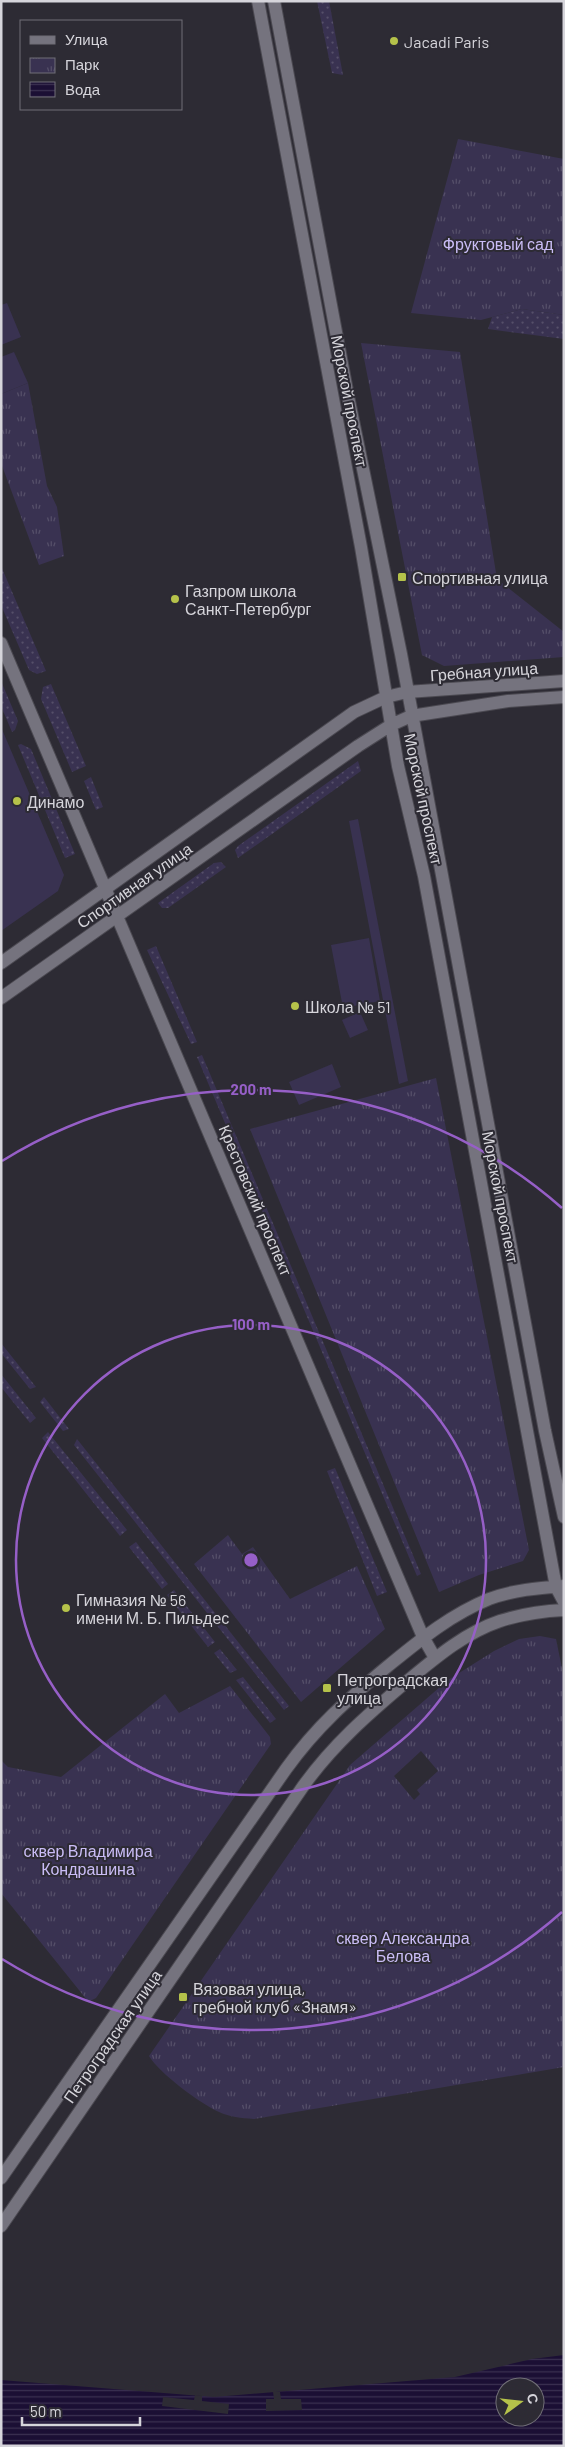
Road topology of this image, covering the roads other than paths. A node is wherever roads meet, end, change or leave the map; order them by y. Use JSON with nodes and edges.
{"nodes":[{"id":1,"x":258,"y":1,"type":"edge"},
{"id":2,"x":274,"y":1,"type":"edge"},
{"id":3,"x":1,"y":643,"type":"edge"},
{"id":4,"x":564,"y":681,"type":"edge"},
{"id":5,"x":407,"y":692,"type":"junction"},
{"id":6,"x":386,"y":697,"type":"junction"},
{"id":7,"x":564,"y":697,"type":"edge"},
{"id":8,"x":411,"y":716,"type":"junction"},
{"id":9,"x":391,"y":725,"type":"junction"},
{"id":10,"x":106,"y":889,"type":"junction"},
{"id":11,"x":118,"y":917,"type":"junction"},
{"id":12,"x":1,"y":963,"type":"edge"},
{"id":13,"x":1,"y":998,"type":"edge"},
{"id":14,"x":564,"y":1517,"type":"edge"},
{"id":15,"x":560,"y":1587,"type":"edge"},
{"id":16,"x":564,"y":1602,"type":"edge"},
{"id":17,"x":564,"y":1610,"type":"edge"},
{"id":18,"x":423,"y":1637,"type":"junction"},
{"id":19,"x":435,"y":1658,"type":"junction"},
{"id":20,"x":1,"y":2178,"type":"edge"},
{"id":21,"x":1,"y":2226,"type":"edge"}],
"edges":[{"from":1,"to":6,"type":"street","name":"Морской проспект"},
{"from":2,"to":5,"type":"street","name":"Морской проспект"},
{"from":3,"to":10,"type":"street","name":"Крестовский проспект"},
{"from":4,"to":5,"type":"street","name":"Гребная улица"},
{"from":5,"to":6,"type":"street","name":"Спортивная улица"},
{"from":5,"to":8,"type":"street","name":"Морской проспект"},
{"from":6,"to":9,"type":"street","name":"Морской проспект"},
{"from":6,"to":10,"type":"street","name":"Спортивная улица"},
{"from":7,"to":8,"type":"street","name":"Гребная улица"},
{"from":8,"to":9,"type":"street","name":"Спортивная улица"},
{"from":8,"to":14,"type":"street","name":"Морской проспект"},
{"from":9,"to":11,"type":"street","name":"Спортивная улица"},
{"from":9,"to":15,"type":"street","name":"Морской проспект"},
{"from":10,"to":11,"type":"street","name":"Крестовский проспект"},
{"from":10,"to":12,"type":"street","name":"Спортивная улица"},
{"from":11,"to":13,"type":"street","name":"Спортивная улица"},
{"from":11,"to":18,"type":"street","name":"Крестовский проспект"},
{"from":15,"to":16,"type":"street","name":"Морской проспект"},
{"from":15,"to":18,"type":"street","name":"Петроградская улица"},
{"from":17,"to":19,"type":"street","name":"Петроградская улица"},
{"from":18,"to":19,"type":"street","name":"Крестовский проспект"},
{"from":18,"to":20,"type":"street","name":"Петроградская улица"},
{"from":19,"to":21,"type":"street","name":"Петроградская улица"}]}
